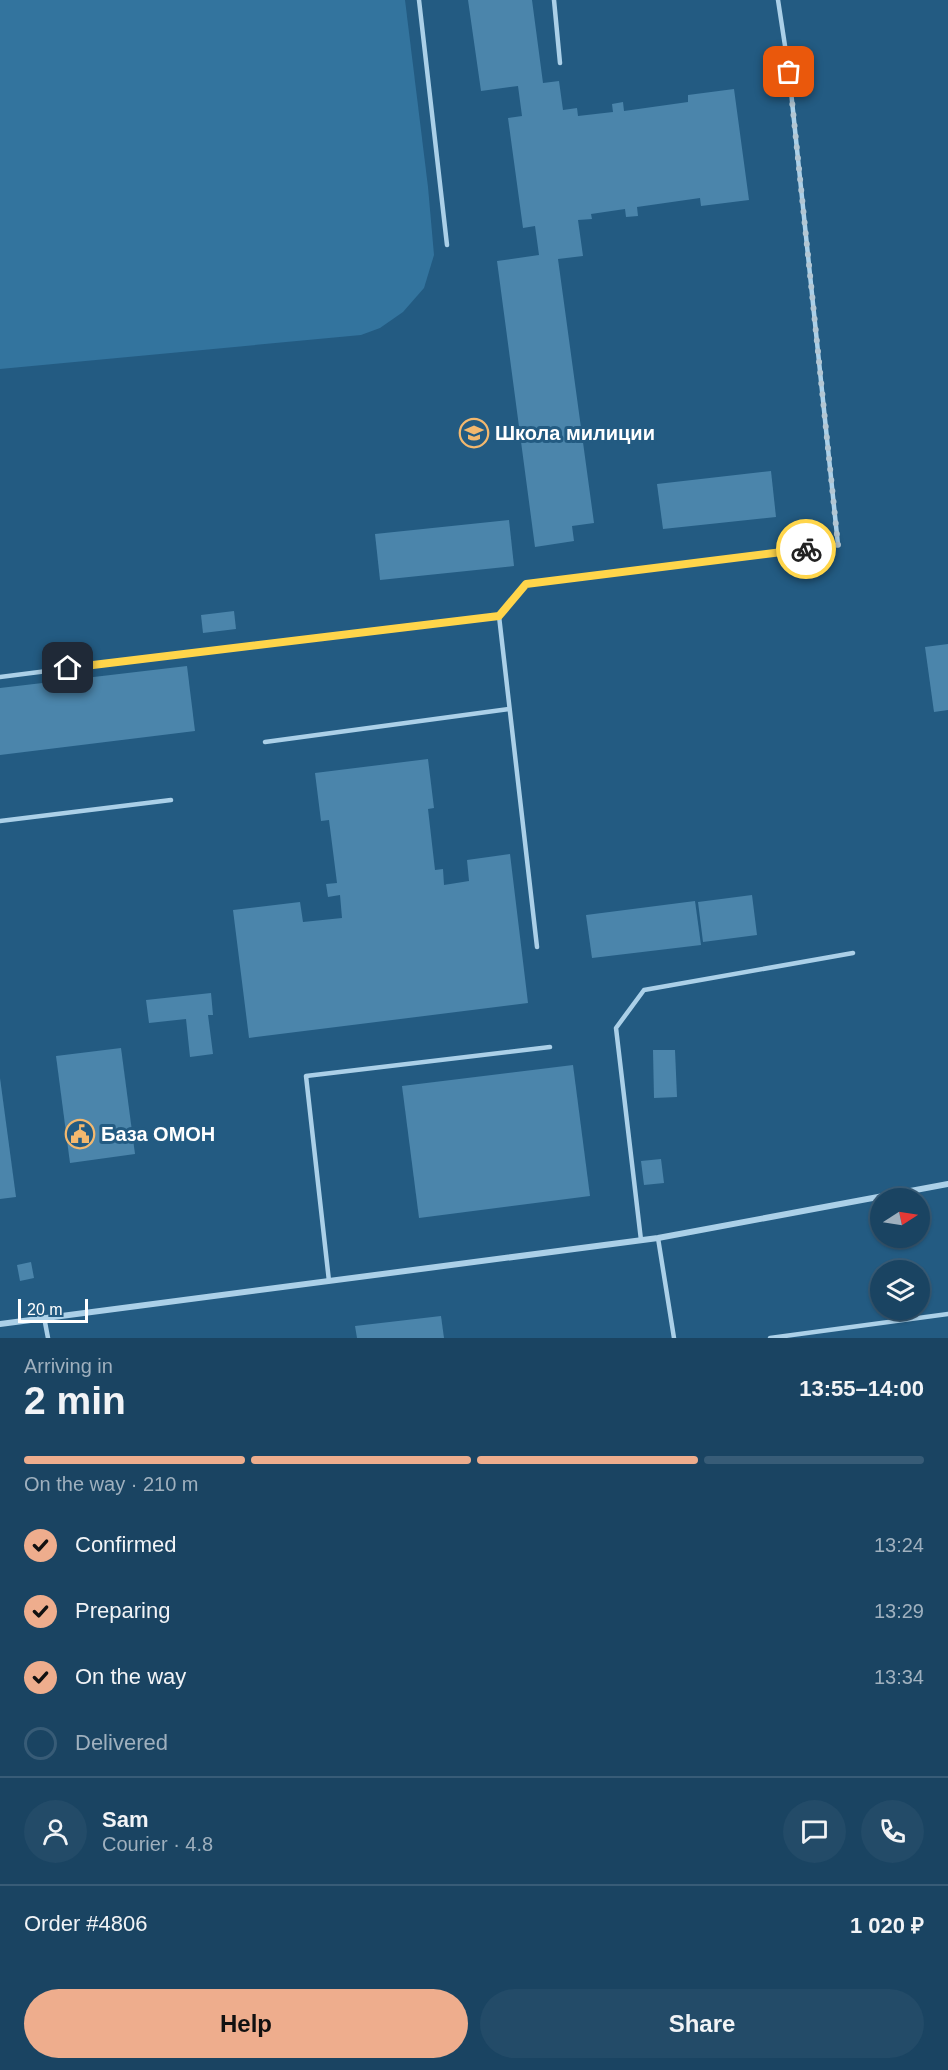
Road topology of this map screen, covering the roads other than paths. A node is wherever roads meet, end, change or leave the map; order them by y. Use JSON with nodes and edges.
{"nodes":[{"id":1,"x":419,"y":0,"type":"edge"},
{"id":2,"x":554,"y":0,"type":"edge"},
{"id":3,"x":778,"y":0,"type":"edge"},
{"id":4,"x":560,"y":63,"type":"dead end"},
{"id":5,"x":447,"y":245,"type":"dead end"},
{"id":6,"x":499,"y":616,"type":"junction"},
{"id":7,"x":0,"y":677,"type":"edge"},
{"id":8,"x":509,"y":709,"type":"junction"},
{"id":9,"x":265,"y":742,"type":"dead end"},
{"id":10,"x":171,"y":800,"type":"dead end"},
{"id":11,"x":0,"y":820,"type":"edge"},
{"id":12,"x":537,"y":947,"type":"dead end"},
{"id":13,"x":853,"y":953,"type":"dead end"},
{"id":14,"x":550,"y":1047,"type":"dead end"},
{"id":15,"x":948,"y":1184,"type":"edge"},
{"id":16,"x":658,"y":1238,"type":"junction"},
{"id":17,"x":641,"y":1240,"type":"junction"},
{"id":18,"x":329,"y":1281,"type":"junction"},
{"id":19,"x":948,"y":1314,"type":"edge"},
{"id":20,"x":44,"y":1317,"type":"junction"},
{"id":21,"x":0,"y":1324,"type":"edge"},
{"id":22,"x":48,"y":1338,"type":"edge"},
{"id":23,"x":674,"y":1338,"type":"edge"},
{"id":24,"x":770,"y":1338,"type":"edge"}],
"edges":[{"from":1,"to":5,"type":"lane"},
{"from":2,"to":4,"type":"lane"},
{"from":3,"to":6,"type":"lane"},
{"from":6,"to":7,"type":"lane"},
{"from":6,"to":8,"type":"lane"},
{"from":8,"to":9,"type":"lane"},
{"from":8,"to":12,"type":"lane"},
{"from":10,"to":11,"type":"lane"},
{"from":13,"to":17,"type":"lane"},
{"from":14,"to":18,"type":"lane"},
{"from":15,"to":16,"type":"street"},
{"from":16,"to":17,"type":"street"},
{"from":16,"to":23,"type":"lane"},
{"from":17,"to":18,"type":"street"},
{"from":18,"to":20,"type":"street"},
{"from":19,"to":24,"type":"lane"},
{"from":20,"to":21,"type":"street"},
{"from":20,"to":22,"type":"lane"}]}
